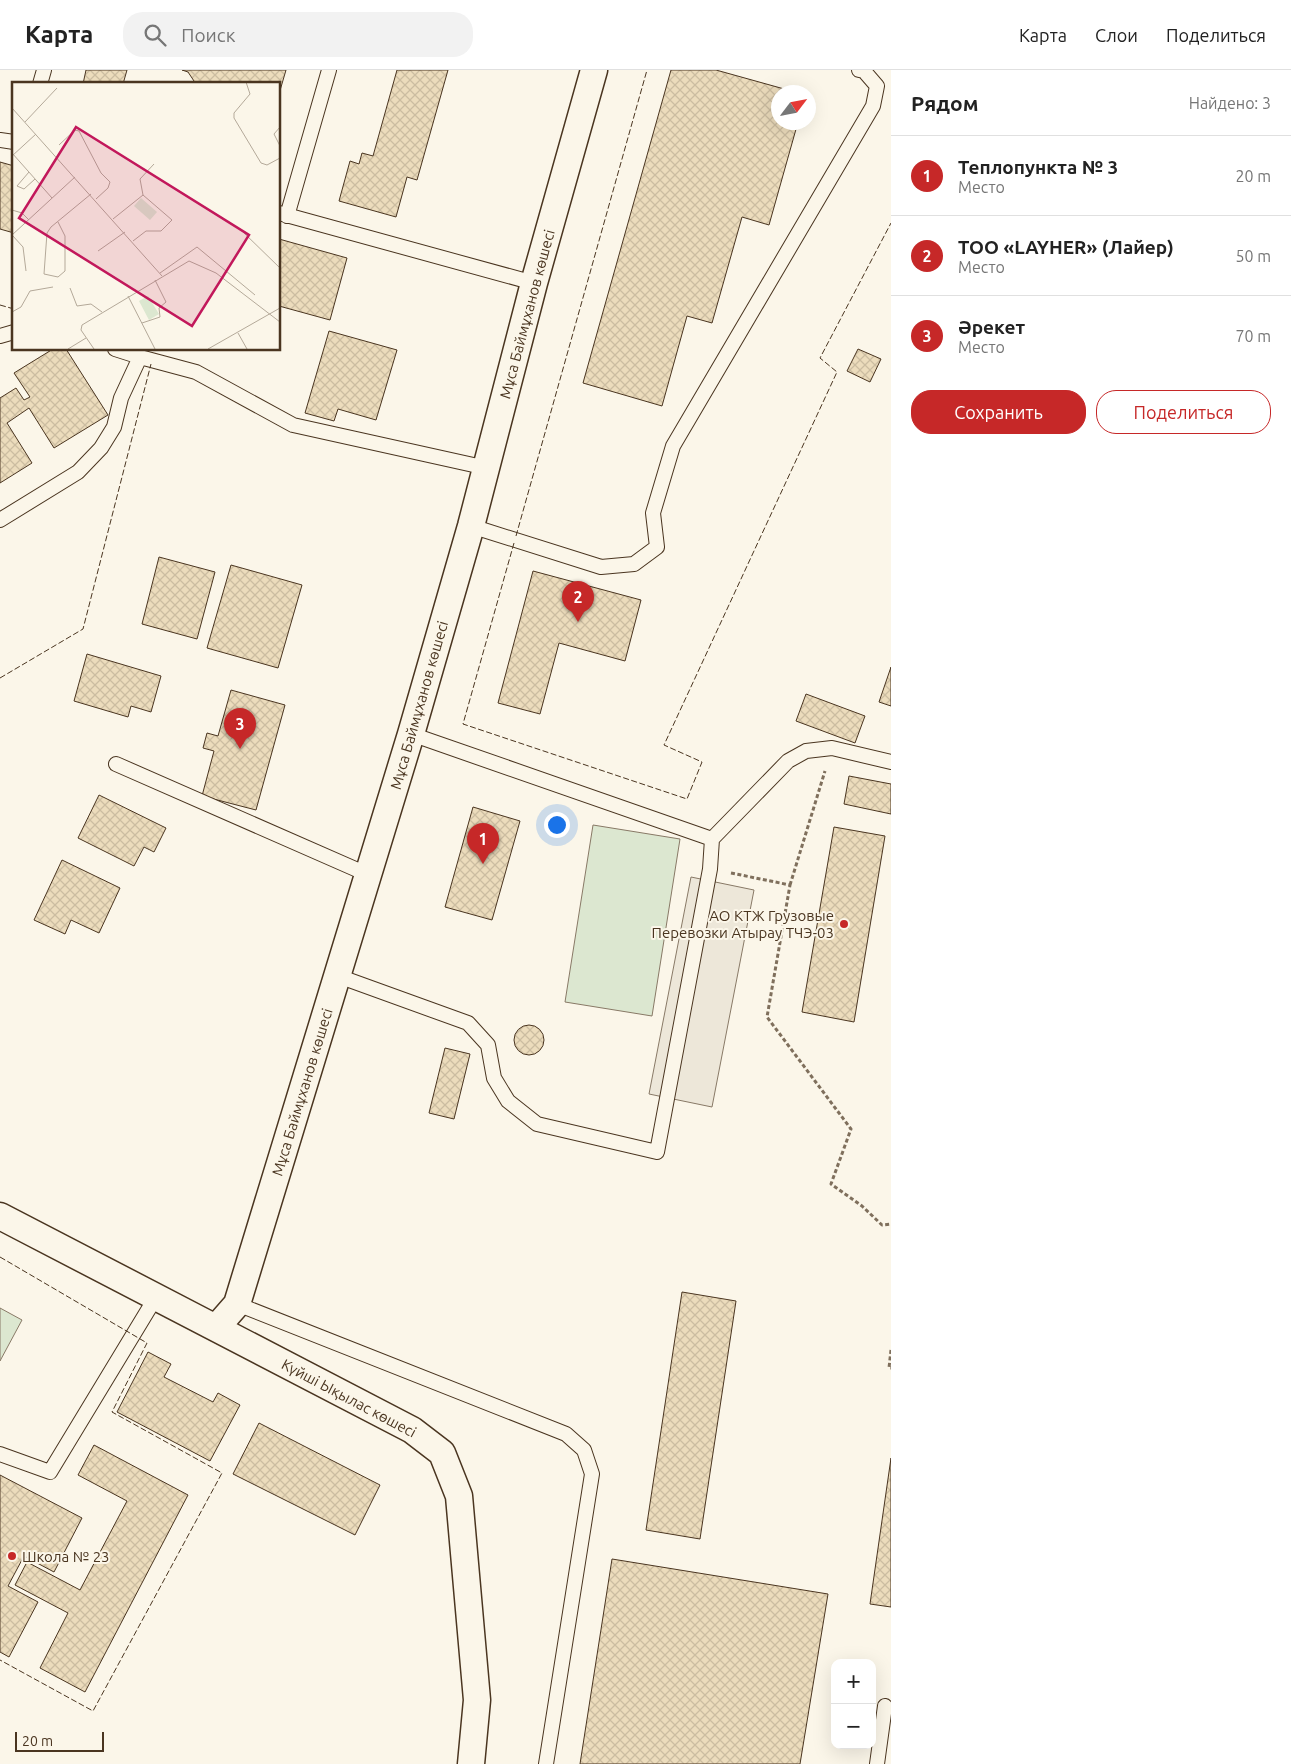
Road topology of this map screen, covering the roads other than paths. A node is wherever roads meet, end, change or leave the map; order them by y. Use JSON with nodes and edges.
{"nodes":[{"id":1,"x":329,"y":70,"type":"edge"},
{"id":2,"x":594,"y":70,"type":"edge"},
{"id":3,"x":859,"y":70,"type":"edge"},
{"id":4,"x":283,"y":214,"type":"edge"},
{"id":5,"x":534,"y":283,"type":"junction"},
{"id":6,"x":118,"y":350,"type":"edge"},
{"id":7,"x":140,"y":357,"type":"junction"},
{"id":8,"x":487,"y":468,"type":"junction"},
{"id":9,"x":0,"y":520,"type":"edge"},
{"id":10,"x":471,"y":526,"type":"junction"},
{"id":11,"x":411,"y":734,"type":"junction"},
{"id":12,"x":891,"y":762,"type":"edge"},
{"id":13,"x":116,"y":764,"type":"dead end"},
{"id":14,"x":712,"y":839,"type":"junction"},
{"id":15,"x":369,"y":875,"type":"junction"},
{"id":16,"x":338,"y":976,"type":"junction"},
{"id":17,"x":0,"y":1216,"type":"edge"},
{"id":18,"x":156,"y":1297,"type":"junction"},
{"id":19,"x":237,"y":1304,"type":"junction"},
{"id":20,"x":216,"y":1328,"type":"junction"},
{"id":21,"x":0,"y":1454,"type":"edge"},
{"id":22,"x":885,"y":1706,"type":"dead end"},
{"id":23,"x":470,"y":1764,"type":"edge"},
{"id":24,"x":546,"y":1764,"type":"edge"},
{"id":25,"x":876,"y":1764,"type":"edge"}],
"edges":[{"from":1,"to":4,"type":"lane"},
{"from":2,"to":5,"type":"street","name":"Мұса Баймұханов көшесі"},
{"from":3,"to":10,"type":"lane"},
{"from":4,"to":5,"type":"lane"},
{"from":5,"to":8,"type":"street","name":"Мұса Баймұханов көшесі"},
{"from":6,"to":7,"type":"lane"},
{"from":7,"to":8,"type":"lane"},
{"from":7,"to":9,"type":"lane"},
{"from":8,"to":10,"type":"street","name":"Мұса Баймұханов көшесі"},
{"from":10,"to":11,"type":"street","name":"Мұса Баймұханов көшесі"},
{"from":11,"to":14,"type":"lane"},
{"from":11,"to":15,"type":"street","name":"Мұса Баймұханов көшесі"},
{"from":12,"to":14,"type":"lane"},
{"from":13,"to":15,"type":"lane"},
{"from":14,"to":16,"type":"lane"},
{"from":15,"to":16,"type":"street","name":"Мұса Баймұханов көшесі"},
{"from":16,"to":19,"type":"street","name":"Мұса Баймұханов көшесі"},
{"from":17,"to":18,"type":"street","name":"Күйші Ықылас көшесі"},
{"from":18,"to":20,"type":"street","name":"Күйші Ықылас көшесі"},
{"from":18,"to":21,"type":"lane"},
{"from":19,"to":20,"type":"street","name":"Мұса Баймұханов көшесі"},
{"from":19,"to":24,"type":"lane"},
{"from":20,"to":23,"type":"street","name":"Күйші Ықылас көшесі"},
{"from":22,"to":25,"type":"lane"}]}
